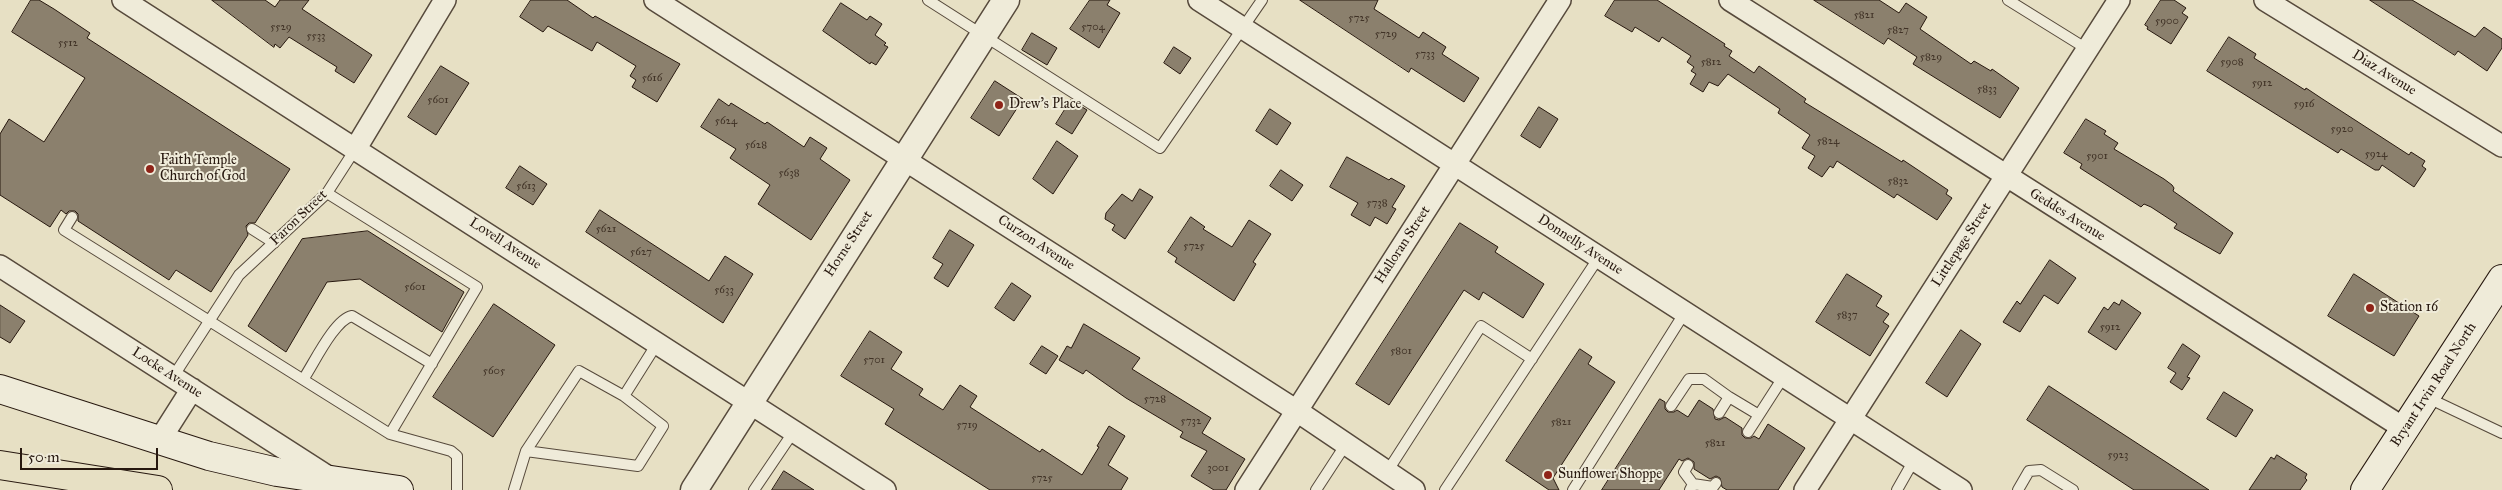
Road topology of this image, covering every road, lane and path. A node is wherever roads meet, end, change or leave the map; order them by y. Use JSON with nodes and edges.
{"nodes":[{"id":1,"x":123,"y":0,"type":"edge"},
{"id":2,"x":445,"y":0,"type":"edge"},
{"id":3,"x":655,"y":0,"type":"edge"},
{"id":4,"x":928,"y":0,"type":"edge"},
{"id":5,"x":1006,"y":0,"type":"edge"},
{"id":6,"x":1199,"y":0,"type":"edge"},
{"id":7,"x":1262,"y":0,"type":"edge"},
{"id":8,"x":1560,"y":0,"type":"edge"},
{"id":9,"x":1730,"y":0,"type":"edge"},
{"id":10,"x":2008,"y":0,"type":"edge"},
{"id":11,"x":2119,"y":0,"type":"edge"},
{"id":12,"x":2265,"y":0,"type":"edge"},
{"id":13,"x":1244,"y":29,"type":"junction"},
{"id":14,"x":983,"y":35,"type":"junction"},
{"id":15,"x":2087,"y":49,"type":"junction"},
{"id":16,"x":2502,"y":146,"type":"edge"},
{"id":17,"x":356,"y":148,"type":"junction"},
{"id":18,"x":904,"y":159,"type":"junction"},
{"id":19,"x":1455,"y":164,"type":"junction"},
{"id":20,"x":2005,"y":176,"type":"junction"},
{"id":21,"x":327,"y":193,"type":"junction"},
{"id":22,"x":72,"y":217,"type":"dead end"},
{"id":23,"x":252,"y":229,"type":"dead end"},
{"id":24,"x":274,"y":243,"type":"junction"},
{"id":25,"x":1599,"y":257,"type":"junction"},
{"id":26,"x":0,"y":266,"type":"edge"},
{"id":27,"x":2502,"y":279,"type":"edge"},
{"id":28,"x":1685,"y":312,"type":"junction"},
{"id":29,"x":208,"y":322,"type":"junction"},
{"id":30,"x":658,"y":342,"type":"junction"},
{"id":31,"x":1532,"y":359,"type":"junction"},
{"id":32,"x":432,"y":364,"type":"junction"},
{"id":33,"x":1784,"y":376,"type":"junction"},
{"id":34,"x":173,"y":377,"type":"junction"},
{"id":35,"x":304,"y":378,"type":"junction"},
{"id":36,"x":0,"y":389,"type":"edge"},
{"id":37,"x":192,"y":389,"type":"junction"},
{"id":38,"x":624,"y":396,"type":"junction"},
{"id":39,"x":1729,"y":397,"type":"junction"},
{"id":40,"x":2425,"y":397,"type":"junction"},
{"id":41,"x":748,"y":402,"type":"junction"},
{"id":42,"x":1671,"y":406,"type":"dead end"},
{"id":43,"x":1297,"y":411,"type":"junction"},
{"id":44,"x":1719,"y":413,"type":"dead end"},
{"id":45,"x":1759,"y":415,"type":"junction"},
{"id":46,"x":1850,"y":418,"type":"junction"},
{"id":47,"x":2405,"y":429,"type":"junction"},
{"id":48,"x":794,"y":431,"type":"junction"},
{"id":49,"x":1748,"y":432,"type":"dead end"},
{"id":50,"x":2502,"y":433,"type":"edge"},
{"id":51,"x":390,"y":434,"type":"junction"},
{"id":52,"x":159,"y":441,"type":"junction"},
{"id":53,"x":1346,"y":444,"type":"junction"},
{"id":54,"x":526,"y":451,"type":"junction"},
{"id":55,"x":1914,"y":460,"type":"junction"},
{"id":56,"x":1688,"y":465,"type":"dead end"},
{"id":57,"x":0,"y":466,"type":"edge"},
{"id":58,"x":334,"y":480,"type":"junction"},
{"id":59,"x":1390,"y":480,"type":"edge"},
{"id":60,"x":1716,"y":483,"type":"dead end"},
{"id":61,"x":1692,"y":488,"type":"edge"},
{"id":62,"x":158,"y":490,"type":"edge"},
{"id":63,"x":399,"y":490,"type":"edge"},
{"id":64,"x":457,"y":490,"type":"edge"},
{"id":65,"x":514,"y":490,"type":"edge"},
{"id":66,"x":694,"y":490,"type":"edge"},
{"id":67,"x":754,"y":490,"type":"edge"},
{"id":68,"x":885,"y":490,"type":"edge"},
{"id":69,"x":1246,"y":490,"type":"edge"},
{"id":70,"x":1316,"y":490,"type":"edge"},
{"id":71,"x":1414,"y":490,"type":"edge"},
{"id":72,"x":1445,"y":490,"type":"edge"},
{"id":73,"x":1573,"y":490,"type":"edge"},
{"id":74,"x":1806,"y":490,"type":"edge"},
{"id":75,"x":1897,"y":490,"type":"edge"},
{"id":76,"x":1961,"y":490,"type":"edge"},
{"id":77,"x":2018,"y":490,"type":"edge"},
{"id":78,"x":2073,"y":490,"type":"edge"},
{"id":79,"x":2365,"y":490,"type":"edge"}],
"edges":[{"from":1,"to":17,"type":"street","name":"Lovell Avenue"},
{"from":2,"to":17,"type":"street","name":"Faron Street"},
{"from":3,"to":18,"type":"street","name":"Curzon Avenue"},
{"from":4,"to":14,"type":"lane"},
{"from":5,"to":14,"type":"street","name":"Horne Street"},
{"from":6,"to":13,"type":"street","name":"Donnelly Avenue"},
{"from":7,"to":13,"type":"lane"},
{"from":8,"to":19,"type":"street","name":"Halloran Street"},
{"from":9,"to":20,"type":"street","name":"Geddes Avenue"},
{"from":10,"to":15,"type":"lane"},
{"from":11,"to":15,"type":"street","name":"Littlepage Street"},
{"from":12,"to":16,"type":"street","name":"Diaz Avenue"},
{"from":13,"to":14,"type":"lane"},
{"from":13,"to":19,"type":"street","name":"Donnelly Avenue"},
{"from":14,"to":18,"type":"street","name":"Horne Street"},
{"from":15,"to":20,"type":"street","name":"Littlepage Street"},
{"from":17,"to":21,"type":"lane","name":"Faron Street"},
{"from":17,"to":30,"type":"street","name":"Lovell Avenue"},
{"from":18,"to":41,"type":"street","name":"Horne Street"},
{"from":18,"to":43,"type":"street","name":"Curzon Avenue"},
{"from":19,"to":25,"type":"street","name":"Donnelly Avenue"},
{"from":19,"to":43,"type":"street","name":"Halloran Street"},
{"from":20,"to":46,"type":"street","name":"Littlepage Street"},
{"from":20,"to":47,"type":"street","name":"Geddes Avenue"},
{"from":21,"to":24,"type":"lane","name":"Faron Street"},
{"from":21,"to":32,"type":"lane"},
{"from":22,"to":29,"type":"lane"},
{"from":23,"to":24,"type":"lane"},
{"from":24,"to":29,"type":"lane","name":"Faron Street"},
{"from":25,"to":28,"type":"street","name":"Donnelly Avenue"},
{"from":25,"to":31,"type":"lane"},
{"from":26,"to":34,"type":"street","name":"Locke Avenue"},
{"from":27,"to":40,"type":"main road","name":"Bryant Irvin Road North"},
{"from":28,"to":33,"type":"street","name":"Donnelly Avenue"},
{"from":28,"to":73,"type":"lane"},
{"from":29,"to":34,"type":"lane","name":"Faron Street"},
{"from":29,"to":35,"type":"lane"},
{"from":30,"to":38,"type":"lane"},
{"from":30,"to":41,"type":"street","name":"Lovell Avenue"},
{"from":31,"to":59,"type":"lane"},
{"from":31,"to":72,"type":"lane"},
{"from":32,"to":35,"type":"lane"},
{"from":32,"to":51,"type":"lane"},
{"from":33,"to":45,"type":"lane"},
{"from":33,"to":46,"type":"street","name":"Donnelly Avenue"},
{"from":34,"to":37,"type":"street","name":"Locke Avenue"},
{"from":35,"to":51,"type":"lane"},
{"from":36,"to":52,"type":"main road"},
{"from":37,"to":52,"type":"street"},
{"from":37,"to":58,"type":"street","name":"Locke Avenue"},
{"from":38,"to":54,"type":"lane"},
{"from":38,"to":54,"type":"lane"},
{"from":39,"to":42,"type":"lane"},
{"from":39,"to":44,"type":"lane"},
{"from":39,"to":45,"type":"lane"},
{"from":40,"to":47,"type":"main road","name":"Bryant Irvin Road North"},
{"from":40,"to":50,"type":"lane"},
{"from":41,"to":48,"type":"street","name":"Lovell Avenue"},
{"from":41,"to":66,"type":"street","name":"Horne Street"},
{"from":43,"to":53,"type":"street","name":"Curzon Avenue"},
{"from":43,"to":69,"type":"street","name":"Halloran Street"},
{"from":45,"to":49,"type":"lane"},
{"from":46,"to":55,"type":"street","name":"Donnelly Avenue"},
{"from":46,"to":74,"type":"street","name":"Littlepage Street"},
{"from":47,"to":79,"type":"main road","name":"Bryant Irvin Road North"},
{"from":48,"to":67,"type":"lane"},
{"from":48,"to":68,"type":"street","name":"Lovell Avenue"},
{"from":51,"to":64,"type":"lane"},
{"from":52,"to":58,"type":"main road"},
{"from":53,"to":59,"type":"street","name":"Curzon Avenue"},
{"from":53,"to":70,"type":"lane"},
{"from":54,"to":65,"type":"lane"},
{"from":55,"to":75,"type":"lane"},
{"from":55,"to":76,"type":"street","name":"Donnelly Avenue"},
{"from":56,"to":61,"type":"lane"},
{"from":57,"to":62,"type":"highway"},
{"from":58,"to":63,"type":"main road"},
{"from":59,"to":71,"type":"street","name":"Curzon Avenue"},
{"from":60,"to":61,"type":"lane"},
{"from":77,"to":78,"type":"lane"}]}
